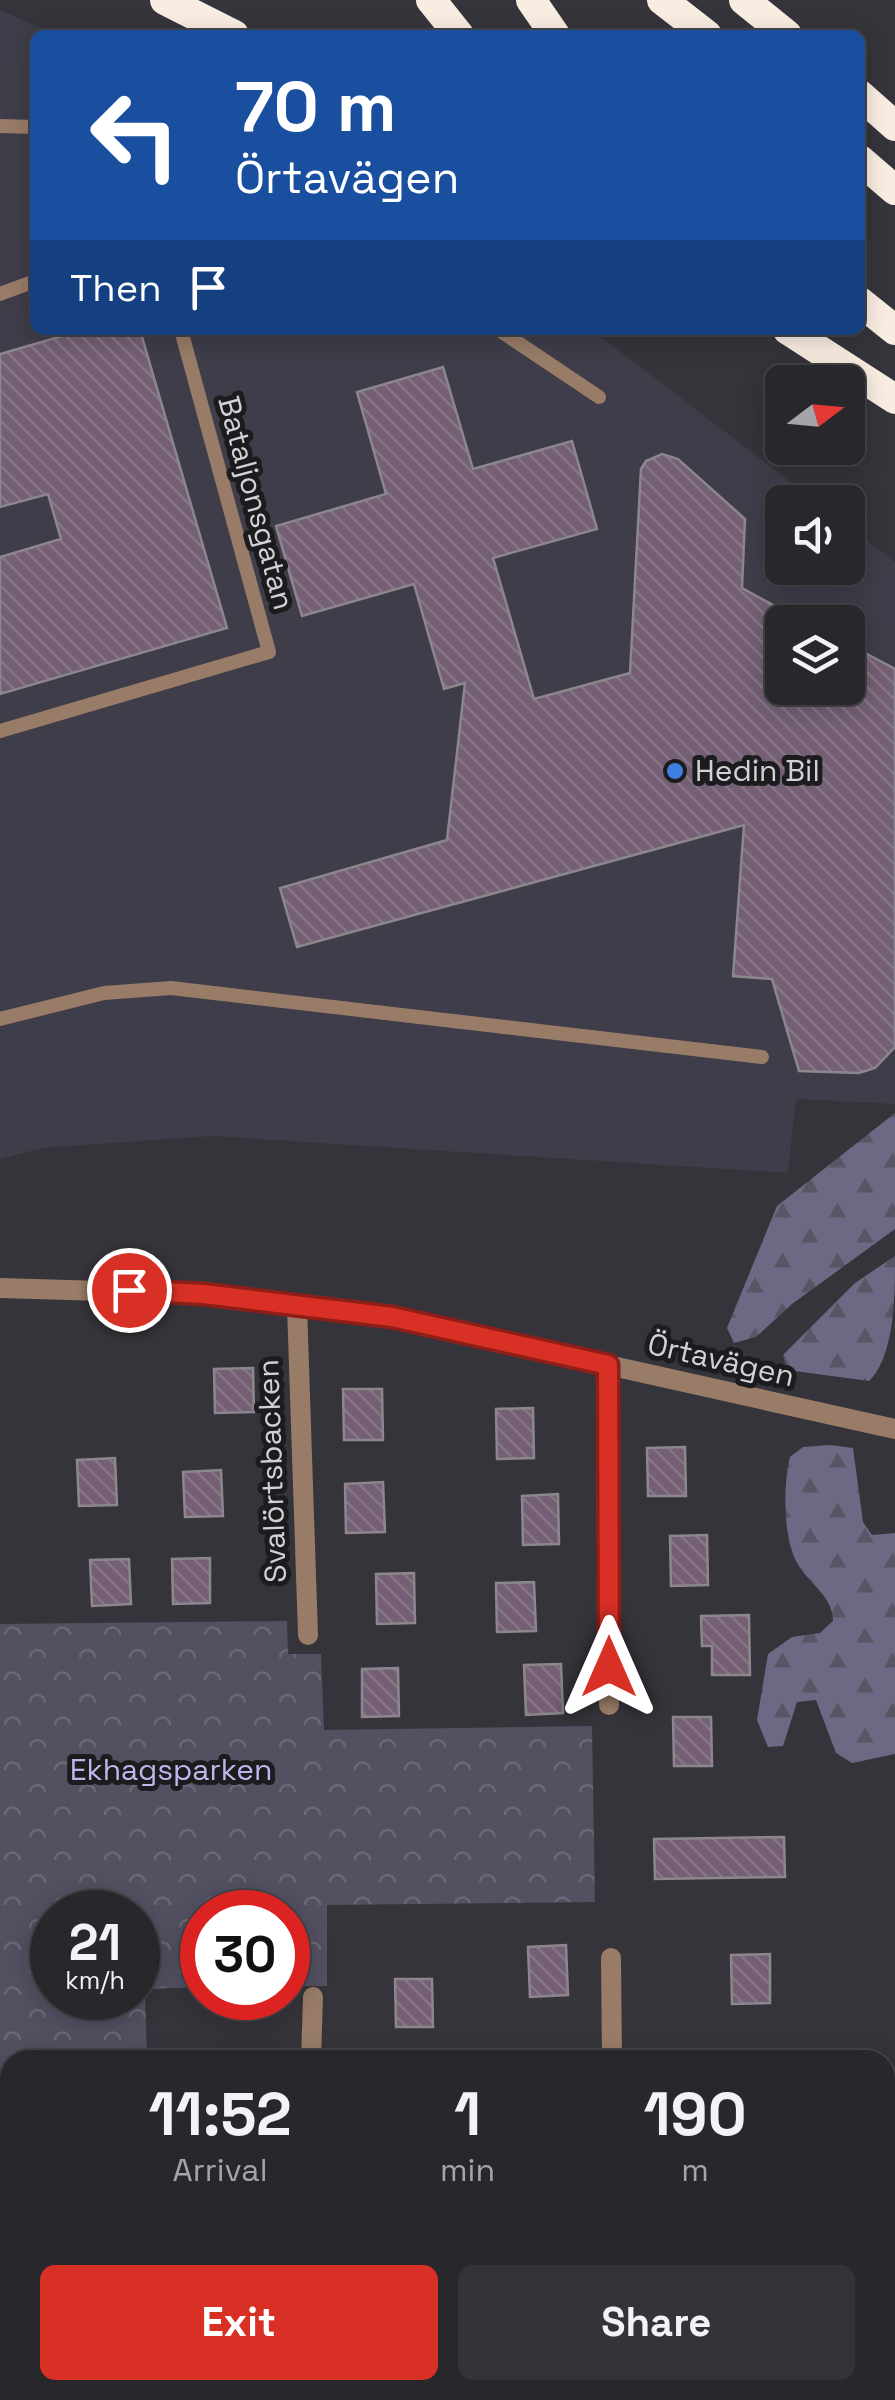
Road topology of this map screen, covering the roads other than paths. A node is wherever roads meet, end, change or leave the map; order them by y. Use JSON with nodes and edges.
{"nodes":[{"id":1,"x":165,"y":0,"type":"edge"},
{"id":2,"x":431,"y":0,"type":"edge"},
{"id":3,"x":531,"y":0,"type":"edge"},
{"id":4,"x":662,"y":0,"type":"edge"},
{"id":5,"x":744,"y":0,"type":"edge"},
{"id":6,"x":224,"y":30,"type":"edge"},
{"id":7,"x":455,"y":30,"type":"edge"},
{"id":8,"x":552,"y":30,"type":"edge"},
{"id":9,"x":701,"y":30,"type":"edge"},
{"id":10,"x":782,"y":30,"type":"edge"},
{"id":11,"x":865,"y":99,"type":"edge"},
{"id":12,"x":0,"y":126,"type":"edge"},
{"id":13,"x":895,"y":126,"type":"edge"},
{"id":14,"x":30,"y":127,"type":"edge"},
{"id":15,"x":865,"y":164,"type":"edge"},
{"id":16,"x":895,"y":190,"type":"edge"},
{"id":17,"x":30,"y":283,"type":"edge"},
{"id":18,"x":0,"y":294,"type":"edge"},
{"id":19,"x":182,"y":335,"type":"edge"},
{"id":20,"x":507,"y":335,"type":"edge"},
{"id":21,"x":796,"y":335,"type":"edge"},
{"id":22,"x":598,"y":396,"type":"dead end"},
{"id":23,"x":895,"y":399,"type":"edge"},
{"id":24,"x":0,"y":730,"type":"edge"},
{"id":25,"x":0,"y":1019,"type":"edge"},
{"id":26,"x":762,"y":1057,"type":"dead end"},
{"id":27,"x":0,"y":1288,"type":"edge"},
{"id":28,"x":298,"y":1306,"type":"junction"},
{"id":29,"x":608,"y":1365,"type":"junction"},
{"id":30,"x":895,"y":1429,"type":"edge"},
{"id":31,"x":308,"y":1635,"type":"dead end"},
{"id":32,"x":609,"y":1704,"type":"dead end"},
{"id":33,"x":611,"y":1958,"type":"dead end"},
{"id":34,"x":313,"y":1996,"type":"dead end"},
{"id":35,"x":310,"y":2050,"type":"edge"},
{"id":36,"x":612,"y":2050,"type":"edge"}],
"edges":[{"from":1,"to":6,"type":"highway"},
{"from":2,"to":7,"type":"highway"},
{"from":3,"to":8,"type":"highway"},
{"from":4,"to":9,"type":"highway"},
{"from":5,"to":10,"type":"highway"},
{"from":11,"to":13,"type":"highway"},
{"from":12,"to":14,"type":"lane"},
{"from":15,"to":16,"type":"highway"},
{"from":17,"to":18,"type":"lane"},
{"from":19,"to":24,"type":"lane","name":"Bataljonsgatan"},
{"from":20,"to":22,"type":"lane"},
{"from":21,"to":23,"type":"highway"},
{"from":25,"to":26,"type":"lane"},
{"from":27,"to":28,"type":"street","name":"Örtavägen"},
{"from":28,"to":29,"type":"street","name":"Örtavägen"},
{"from":28,"to":31,"type":"street","name":"Svalörtsbacken"},
{"from":29,"to":30,"type":"street","name":"Örtavägen"},
{"from":29,"to":32,"type":"street"},
{"from":33,"to":36,"type":"street"},
{"from":34,"to":35,"type":"street"}]}
